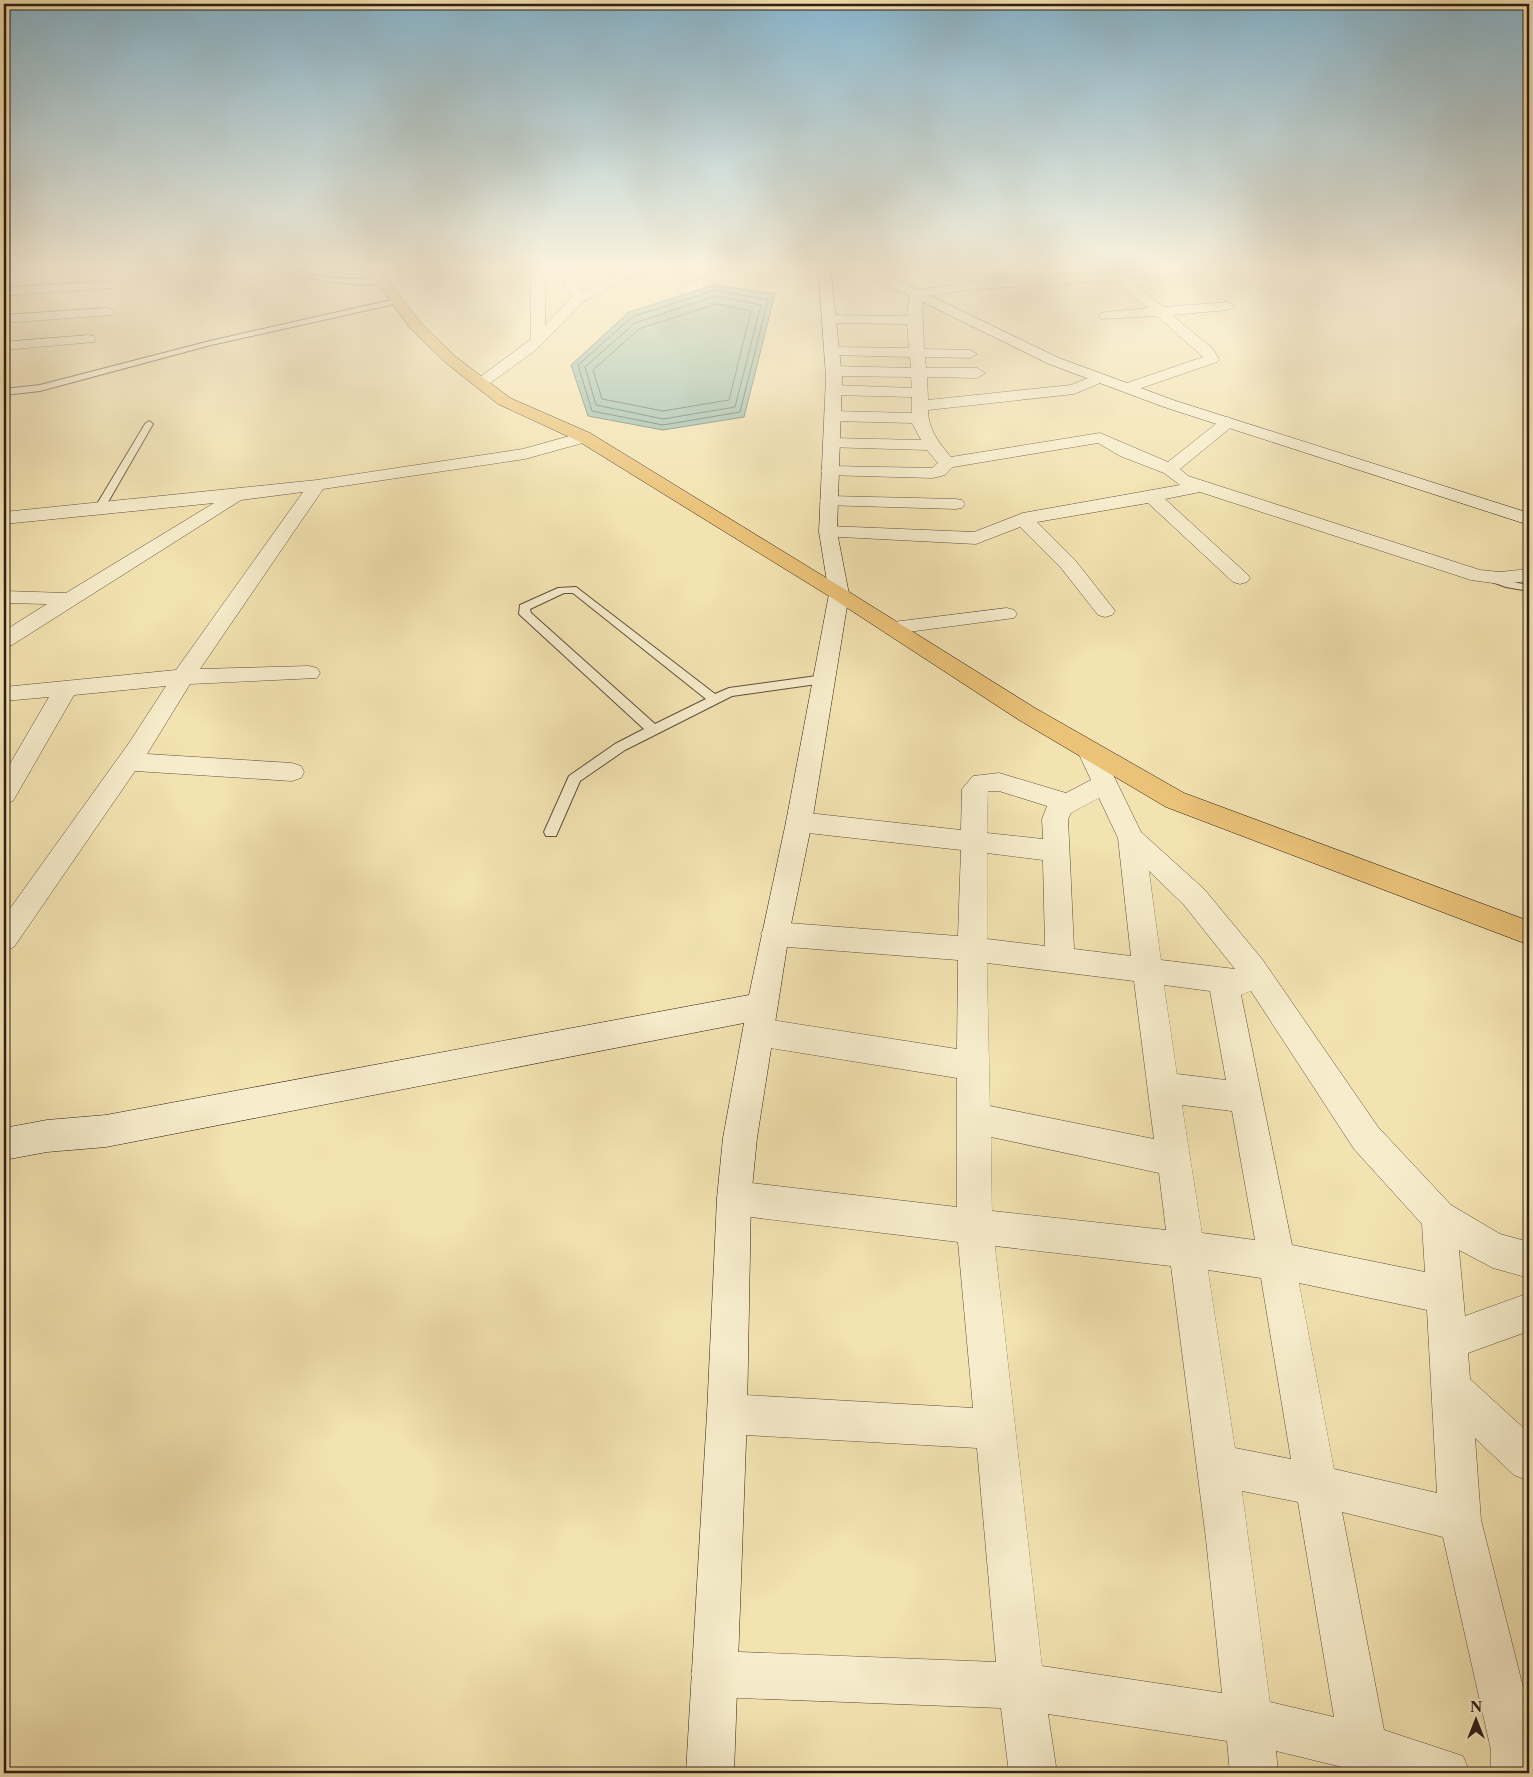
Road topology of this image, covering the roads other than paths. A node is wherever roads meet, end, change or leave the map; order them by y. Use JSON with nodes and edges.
{"nodes":[{"id":1,"x":191,"y":348,"type":"edge"},
{"id":2,"x":439,"y":348,"type":"edge"},
{"id":3,"x":526,"y":348,"type":"edge"},
{"id":4,"x":835,"y":348,"type":"edge"},
{"id":5,"x":920,"y":348,"type":"edge"},
{"id":6,"x":945,"y":348,"type":"edge"},
{"id":7,"x":1025,"y":348,"type":"edge"},
{"id":8,"x":1203,"y":348,"type":"edge"},
{"id":9,"x":970,"y":354,"type":"dead end"},
{"id":10,"x":919,"y":373,"type":"junction"},
{"id":11,"x":977,"y":373,"type":"dead end"},
{"id":12,"x":1100,"y":378,"type":"junction"},
{"id":13,"x":834,"y":381,"type":"junction"},
{"id":14,"x":481,"y":383,"type":"junction"},
{"id":15,"x":1127,"y":388,"type":"junction"},
{"id":16,"x":4,"y":392,"type":"edge"},
{"id":17,"x":920,"y":405,"type":"junction"},
{"id":18,"x":832,"y":416,"type":"junction"},
{"id":19,"x":1228,"y":422,"type":"junction"},
{"id":20,"x":149,"y":424,"type":"dead end"},
{"id":21,"x":584,"y":437,"type":"junction"},
{"id":22,"x":831,"y":443,"type":"junction"},
{"id":23,"x":932,"y":445,"type":"junction"},
{"id":24,"x":947,"y":463,"type":"junction"},
{"id":25,"x":1170,"y":469,"type":"junction"},
{"id":26,"x":830,"y":471,"type":"junction"},
{"id":27,"x":317,"y":485,"type":"junction"},
{"id":28,"x":1201,"y":486,"type":"junction"},
{"id":29,"x":239,"y":495,"type":"junction"},
{"id":30,"x":1152,"y":496,"type":"junction"},
{"id":31,"x":829,"y":501,"type":"junction"},
{"id":32,"x":956,"y":504,"type":"dead end"},
{"id":33,"x":99,"y":509,"type":"junction"},
{"id":34,"x":4,"y":518,"type":"edge"},
{"id":35,"x":1529,"y":519,"type":"edge"},
{"id":36,"x":1023,"y":520,"type":"junction"},
{"id":37,"x":828,"y":532,"type":"junction"},
{"id":38,"x":1529,"y":575,"type":"edge"},
{"id":39,"x":1488,"y":577,"type":"junction"},
{"id":40,"x":1240,"y":578,"type":"dead end"},
{"id":41,"x":1529,"y":588,"type":"edge"},
{"id":42,"x":839,"y":594,"type":"junction"},
{"id":43,"x":4,"y":597,"type":"edge"},
{"id":44,"x":73,"y":599,"type":"junction"},
{"id":45,"x":1105,"y":611,"type":"dead end"},
{"id":46,"x":1007,"y":614,"type":"dead end"},
{"id":47,"x":893,"y":628,"type":"junction"},
{"id":48,"x":4,"y":640,"type":"edge"},
{"id":49,"x":309,"y":673,"type":"dead end"},
{"id":50,"x":183,"y":677,"type":"junction"},
{"id":51,"x":824,"y":679,"type":"junction"},
{"id":52,"x":66,"y":688,"type":"junction"},
{"id":53,"x":4,"y":694,"type":"edge"},
{"id":54,"x":714,"y":699,"type":"junction"},
{"id":55,"x":648,"y":733,"type":"junction"},
{"id":56,"x":1089,"y":750,"type":"junction"},
{"id":57,"x":129,"y":762,"type":"junction"},
{"id":58,"x":292,"y":772,"type":"dead end"},
{"id":59,"x":1106,"y":784,"type":"junction"},
{"id":60,"x":4,"y":795,"type":"edge"},
{"id":61,"x":1068,"y":802,"type":"junction"},
{"id":62,"x":799,"y":822,"type":"junction"},
{"id":63,"x":551,"y":832,"type":"dead end"},
{"id":64,"x":1131,"y":838,"type":"junction"},
{"id":65,"x":974,"y":842,"type":"junction"},
{"id":66,"x":1056,"y":851,"type":"junction"},
{"id":67,"x":780,"y":910,"type":"junction"},
{"id":68,"x":1529,"y":933,"type":"edge"},
{"id":69,"x":4,"y":939,"type":"edge"},
{"id":70,"x":972,"y":949,"type":"junction"},
{"id":71,"x":1060,"y":960,"type":"junction"},
{"id":72,"x":1146,"y":970,"type":"junction"},
{"id":73,"x":1223,"y":980,"type":"junction"},
{"id":74,"x":1263,"y":984,"type":"junction"},
{"id":75,"x":760,"y":1019,"type":"junction"},
{"id":76,"x":974,"y":1066,"type":"junction"},
{"id":77,"x":1163,"y":1087,"type":"junction"},
{"id":78,"x":1245,"y":1098,"type":"junction"},
{"id":79,"x":974,"y":1118,"type":"junction"},
{"id":80,"x":4,"y":1144,"type":"edge"},
{"id":81,"x":1174,"y":1160,"type":"junction"},
{"id":82,"x":735,"y":1194,"type":"junction"},
{"id":83,"x":1439,"y":1217,"type":"junction"},
{"id":84,"x":975,"y":1228,"type":"junction"},
{"id":85,"x":1187,"y":1249,"type":"junction"},
{"id":86,"x":1493,"y":1250,"type":"junction"},
{"id":87,"x":1529,"y":1260,"type":"edge"},
{"id":88,"x":1277,"y":1262,"type":"junction"},
{"id":89,"x":1529,"y":1279,"type":"edge"},
{"id":90,"x":1445,"y":1295,"type":"junction"},
{"id":91,"x":1529,"y":1312,"type":"edge"},
{"id":92,"x":1448,"y":1341,"type":"junction"},
{"id":93,"x":1451,"y":1388,"type":"junction"},
{"id":94,"x":727,"y":1414,"type":"junction"},
{"id":95,"x":995,"y":1429,"type":"junction"},
{"id":96,"x":1529,"y":1460,"type":"edge"},
{"id":97,"x":1217,"y":1465,"type":"junction"},
{"id":98,"x":1316,"y":1485,"type":"junction"},
{"id":99,"x":1460,"y":1520,"type":"junction"},
{"id":100,"x":714,"y":1674,"type":"junction"},
{"id":101,"x":1021,"y":1686,"type":"junction"},
{"id":102,"x":1249,"y":1721,"type":"junction"},
{"id":103,"x":1364,"y":1748,"type":"junction"},
{"id":104,"x":1520,"y":1763,"type":"edge"},
{"id":105,"x":710,"y":1773,"type":"edge"},
{"id":106,"x":1034,"y":1773,"type":"edge"},
{"id":107,"x":1254,"y":1773,"type":"edge"},
{"id":108,"x":1446,"y":1773,"type":"edge"}],
"edges":[{"from":1,"to":16,"type":"lane"},
{"from":2,"to":14,"type":"main road"},
{"from":3,"to":14,"type":"street"},
{"from":4,"to":13,"type":"street"},
{"from":5,"to":10,"type":"street"},
{"from":6,"to":9,"type":"street"},
{"from":7,"to":12,"type":"street"},
{"from":8,"to":15,"type":"street"},
{"from":10,"to":11,"type":"street"},
{"from":10,"to":13,"type":"street"},
{"from":10,"to":17,"type":"street"},
{"from":12,"to":15,"type":"street"},
{"from":12,"to":17,"type":"street"},
{"from":13,"to":17,"type":"street"},
{"from":13,"to":18,"type":"street"},
{"from":14,"to":21,"type":"main road"},
{"from":15,"to":19,"type":"street"},
{"from":17,"to":18,"type":"street"},
{"from":17,"to":23,"type":"street"},
{"from":18,"to":22,"type":"street"},
{"from":19,"to":25,"type":"street"},
{"from":19,"to":35,"type":"street"},
{"from":20,"to":33,"type":"lane"},
{"from":21,"to":27,"type":"street"},
{"from":21,"to":42,"type":"main road"},
{"from":22,"to":23,"type":"street"},
{"from":22,"to":26,"type":"street"},
{"from":23,"to":24,"type":"street"},
{"from":24,"to":25,"type":"street"},
{"from":24,"to":26,"type":"street"},
{"from":25,"to":28,"type":"street"},
{"from":26,"to":31,"type":"street"},
{"from":27,"to":29,"type":"street"},
{"from":27,"to":50,"type":"street"},
{"from":28,"to":30,"type":"street"},
{"from":28,"to":39,"type":"street"},
{"from":29,"to":33,"type":"street"},
{"from":29,"to":44,"type":"street"},
{"from":30,"to":36,"type":"street"},
{"from":30,"to":40,"type":"street"},
{"from":31,"to":32,"type":"street"},
{"from":31,"to":37,"type":"street"},
{"from":33,"to":34,"type":"street"},
{"from":36,"to":37,"type":"street"},
{"from":36,"to":45,"type":"street"},
{"from":37,"to":42,"type":"street"},
{"from":38,"to":39,"type":"street"},
{"from":39,"to":41,"type":"lane"},
{"from":42,"to":47,"type":"main road"},
{"from":42,"to":51,"type":"street"},
{"from":43,"to":44,"type":"street"},
{"from":44,"to":48,"type":"street"},
{"from":46,"to":47,"type":"street"},
{"from":47,"to":56,"type":"main road"},
{"from":49,"to":50,"type":"street"},
{"from":50,"to":52,"type":"street"},
{"from":50,"to":57,"type":"street"},
{"from":51,"to":54,"type":"lane"},
{"from":51,"to":62,"type":"street"},
{"from":52,"to":53,"type":"street"},
{"from":52,"to":60,"type":"street"},
{"from":54,"to":55,"type":"lane"},
{"from":54,"to":55,"type":"lane"},
{"from":55,"to":63,"type":"lane"},
{"from":56,"to":59,"type":"street"},
{"from":56,"to":68,"type":"main road"},
{"from":57,"to":58,"type":"street"},
{"from":57,"to":69,"type":"street"},
{"from":59,"to":61,"type":"street"},
{"from":59,"to":64,"type":"street"},
{"from":61,"to":65,"type":"street"},
{"from":61,"to":66,"type":"street"},
{"from":62,"to":65,"type":"street"},
{"from":62,"to":67,"type":"street"},
{"from":64,"to":72,"type":"street"},
{"from":64,"to":74,"type":"street"},
{"from":65,"to":66,"type":"street"},
{"from":65,"to":70,"type":"street"},
{"from":66,"to":71,"type":"street"},
{"from":67,"to":70,"type":"street"},
{"from":67,"to":75,"type":"street"},
{"from":70,"to":71,"type":"street"},
{"from":70,"to":76,"type":"street"},
{"from":71,"to":72,"type":"street"},
{"from":72,"to":73,"type":"street"},
{"from":72,"to":77,"type":"street"},
{"from":73,"to":74,"type":"street"},
{"from":73,"to":78,"type":"street"},
{"from":74,"to":83,"type":"street"},
{"from":75,"to":76,"type":"street"},
{"from":75,"to":80,"type":"street"},
{"from":75,"to":82,"type":"street"},
{"from":76,"to":79,"type":"street"},
{"from":77,"to":78,"type":"street"},
{"from":77,"to":81,"type":"street"},
{"from":78,"to":88,"type":"street"},
{"from":79,"to":81,"type":"street"},
{"from":79,"to":84,"type":"street"},
{"from":81,"to":85,"type":"street"},
{"from":82,"to":84,"type":"street"},
{"from":82,"to":94,"type":"street"},
{"from":83,"to":86,"type":"street"},
{"from":83,"to":90,"type":"street"},
{"from":84,"to":85,"type":"street"},
{"from":84,"to":95,"type":"street"},
{"from":85,"to":88,"type":"street"},
{"from":85,"to":97,"type":"street"},
{"from":86,"to":87,"type":"street"},
{"from":86,"to":89,"type":"street"},
{"from":88,"to":90,"type":"street"},
{"from":88,"to":98,"type":"street"},
{"from":90,"to":92,"type":"street"},
{"from":91,"to":92,"type":"street"},
{"from":92,"to":93,"type":"street"},
{"from":93,"to":96,"type":"street"},
{"from":93,"to":99,"type":"street"},
{"from":94,"to":95,"type":"street"},
{"from":94,"to":100,"type":"street"},
{"from":95,"to":101,"type":"street"},
{"from":97,"to":98,"type":"street"},
{"from":97,"to":102,"type":"street"},
{"from":98,"to":99,"type":"street"},
{"from":98,"to":103,"type":"street"},
{"from":99,"to":104,"type":"street"},
{"from":100,"to":101,"type":"street"},
{"from":100,"to":105,"type":"street"},
{"from":101,"to":102,"type":"street"},
{"from":101,"to":106,"type":"street"},
{"from":102,"to":103,"type":"street"},
{"from":102,"to":107,"type":"street"},
{"from":103,"to":108,"type":"street"}]}
